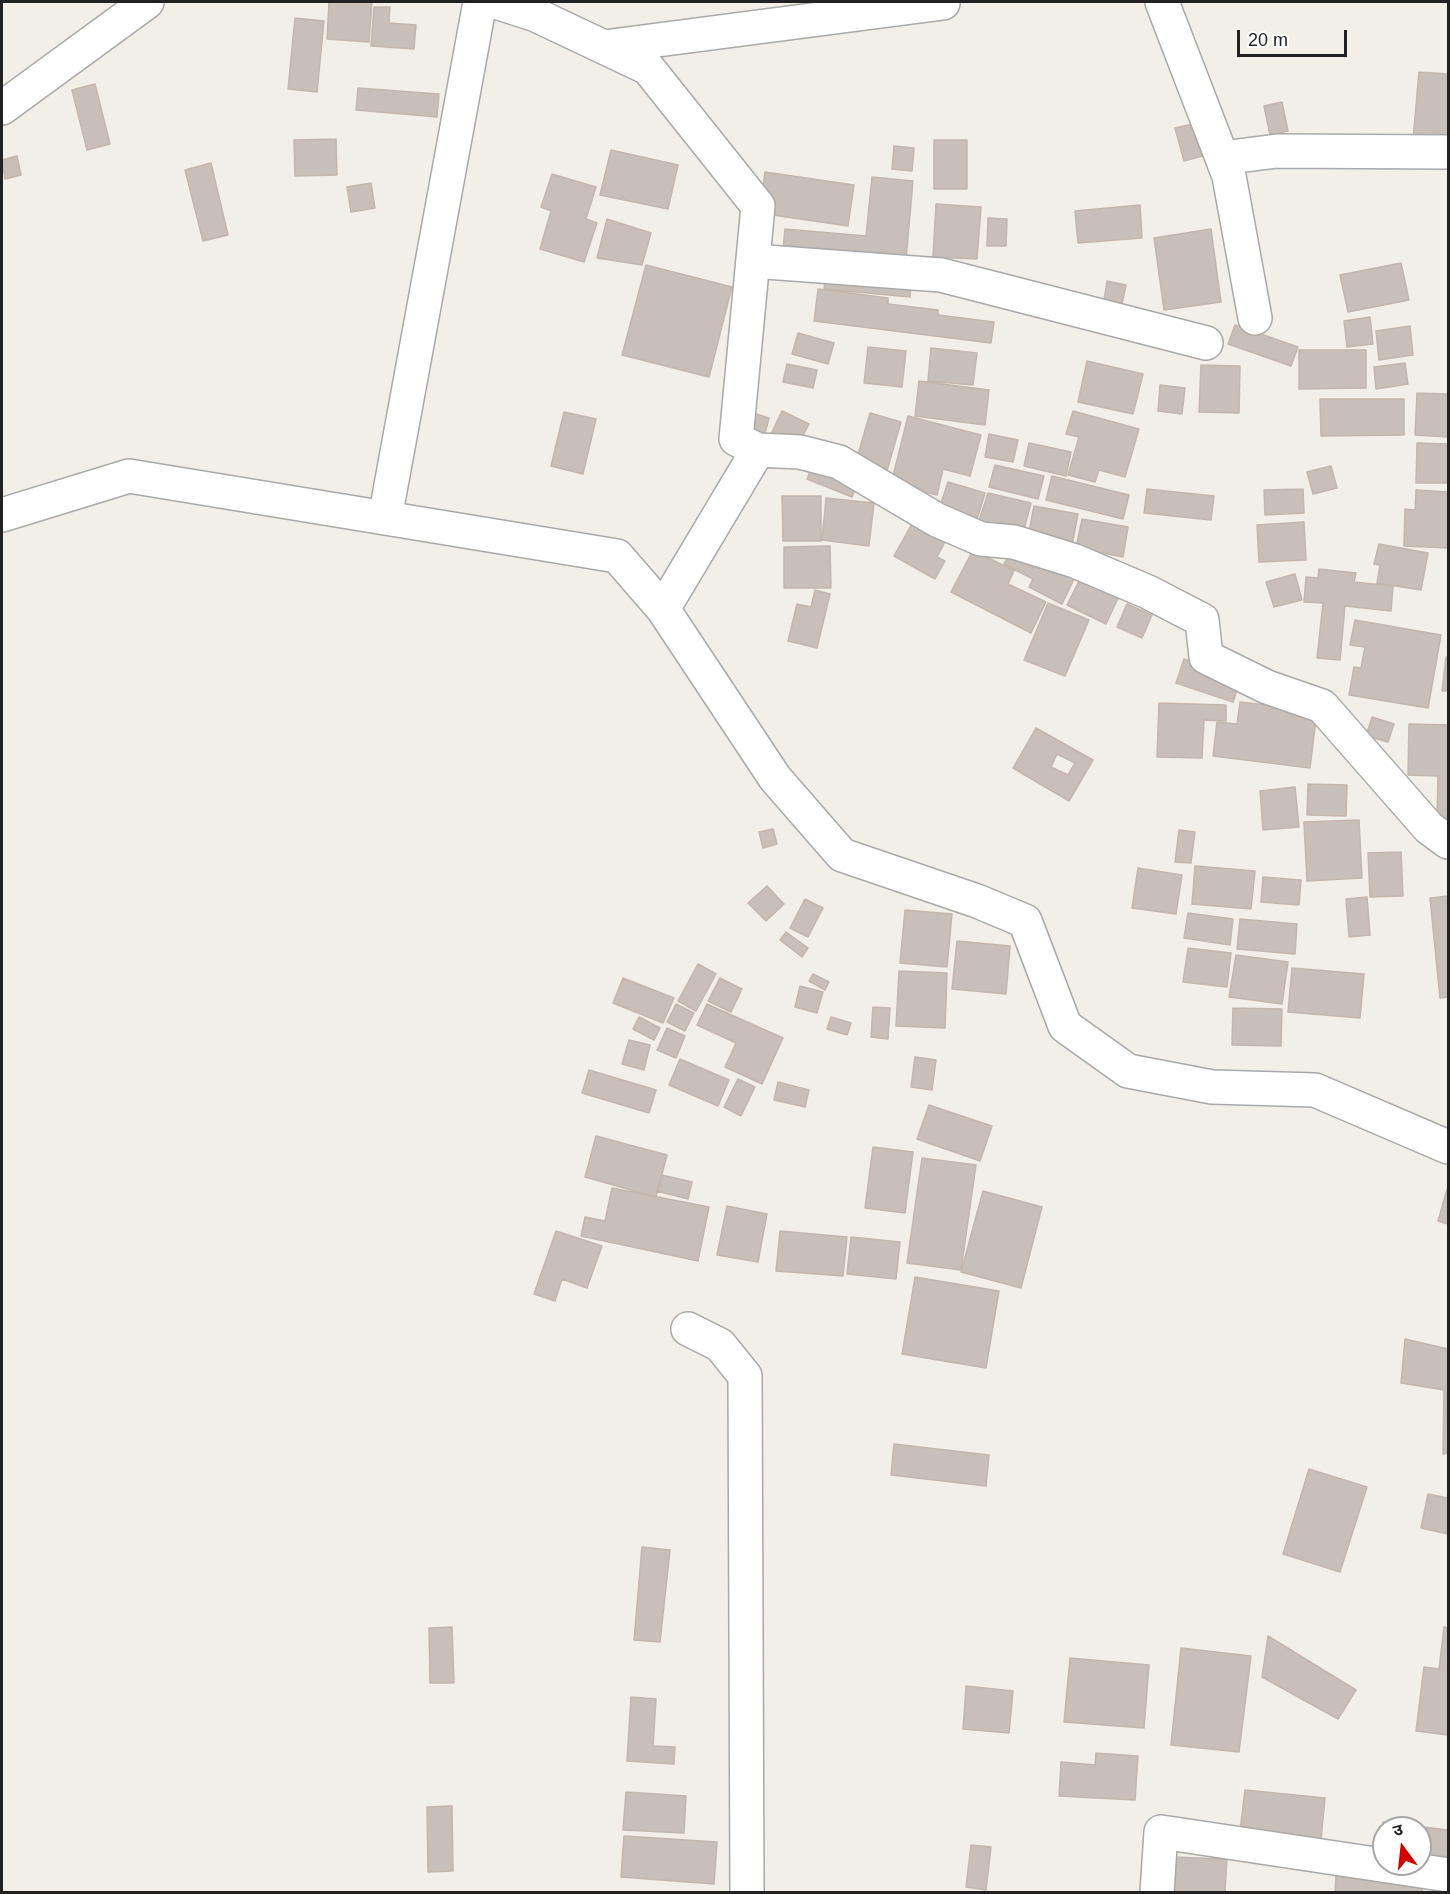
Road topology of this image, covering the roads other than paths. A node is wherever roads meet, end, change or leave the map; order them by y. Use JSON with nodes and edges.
{"nodes":[{"id":1,"x":147,"y":2,"type":"edge"},
{"id":2,"x":480,"y":2,"type":"edge"},
{"id":3,"x":496,"y":2,"type":"edge"},
{"id":4,"x":1162,"y":2,"type":"edge"},
{"id":5,"x":944,"y":3,"type":"edge"},
{"id":6,"x":604,"y":47,"type":"junction"},
{"id":7,"x":2,"y":108,"type":"edge"},
{"id":8,"x":1449,"y":152,"type":"edge"},
{"id":9,"x":1222,"y":158,"type":"junction"},
{"id":10,"x":753,"y":261,"type":"junction"},
{"id":11,"x":1255,"y":318,"type":"dead end"},
{"id":12,"x":1206,"y":343,"type":"dead end"},
{"id":13,"x":758,"y":450,"type":"junction"},
{"id":14,"x":2,"y":514,"type":"edge"},
{"id":15,"x":385,"y":518,"type":"junction"},
{"id":16,"x":663,"y":609,"type":"junction"},
{"id":17,"x":1449,"y":842,"type":"edge"},
{"id":18,"x":1449,"y":1147,"type":"edge"},
{"id":19,"x":688,"y":1329,"type":"dead end"},
{"id":20,"x":1449,"y":1875,"type":"edge"},
{"id":21,"x":747,"y":1893,"type":"edge"},
{"id":22,"x":1157,"y":1893,"type":"edge"}],
"edges":[{"from":1,"to":7,"type":"street"},
{"from":2,"to":15,"type":"street"},
{"from":3,"to":6,"type":"street"},
{"from":4,"to":9,"type":"street"},
{"from":5,"to":6,"type":"street"},
{"from":6,"to":10,"type":"street"},
{"from":8,"to":9,"type":"street"},
{"from":9,"to":11,"type":"street"},
{"from":10,"to":12,"type":"street"},
{"from":10,"to":13,"type":"street"},
{"from":13,"to":16,"type":"street"},
{"from":13,"to":17,"type":"street"},
{"from":14,"to":15,"type":"street"},
{"from":15,"to":16,"type":"street"},
{"from":16,"to":18,"type":"street"},
{"from":19,"to":21,"type":"street"},
{"from":20,"to":22,"type":"street"}]}
